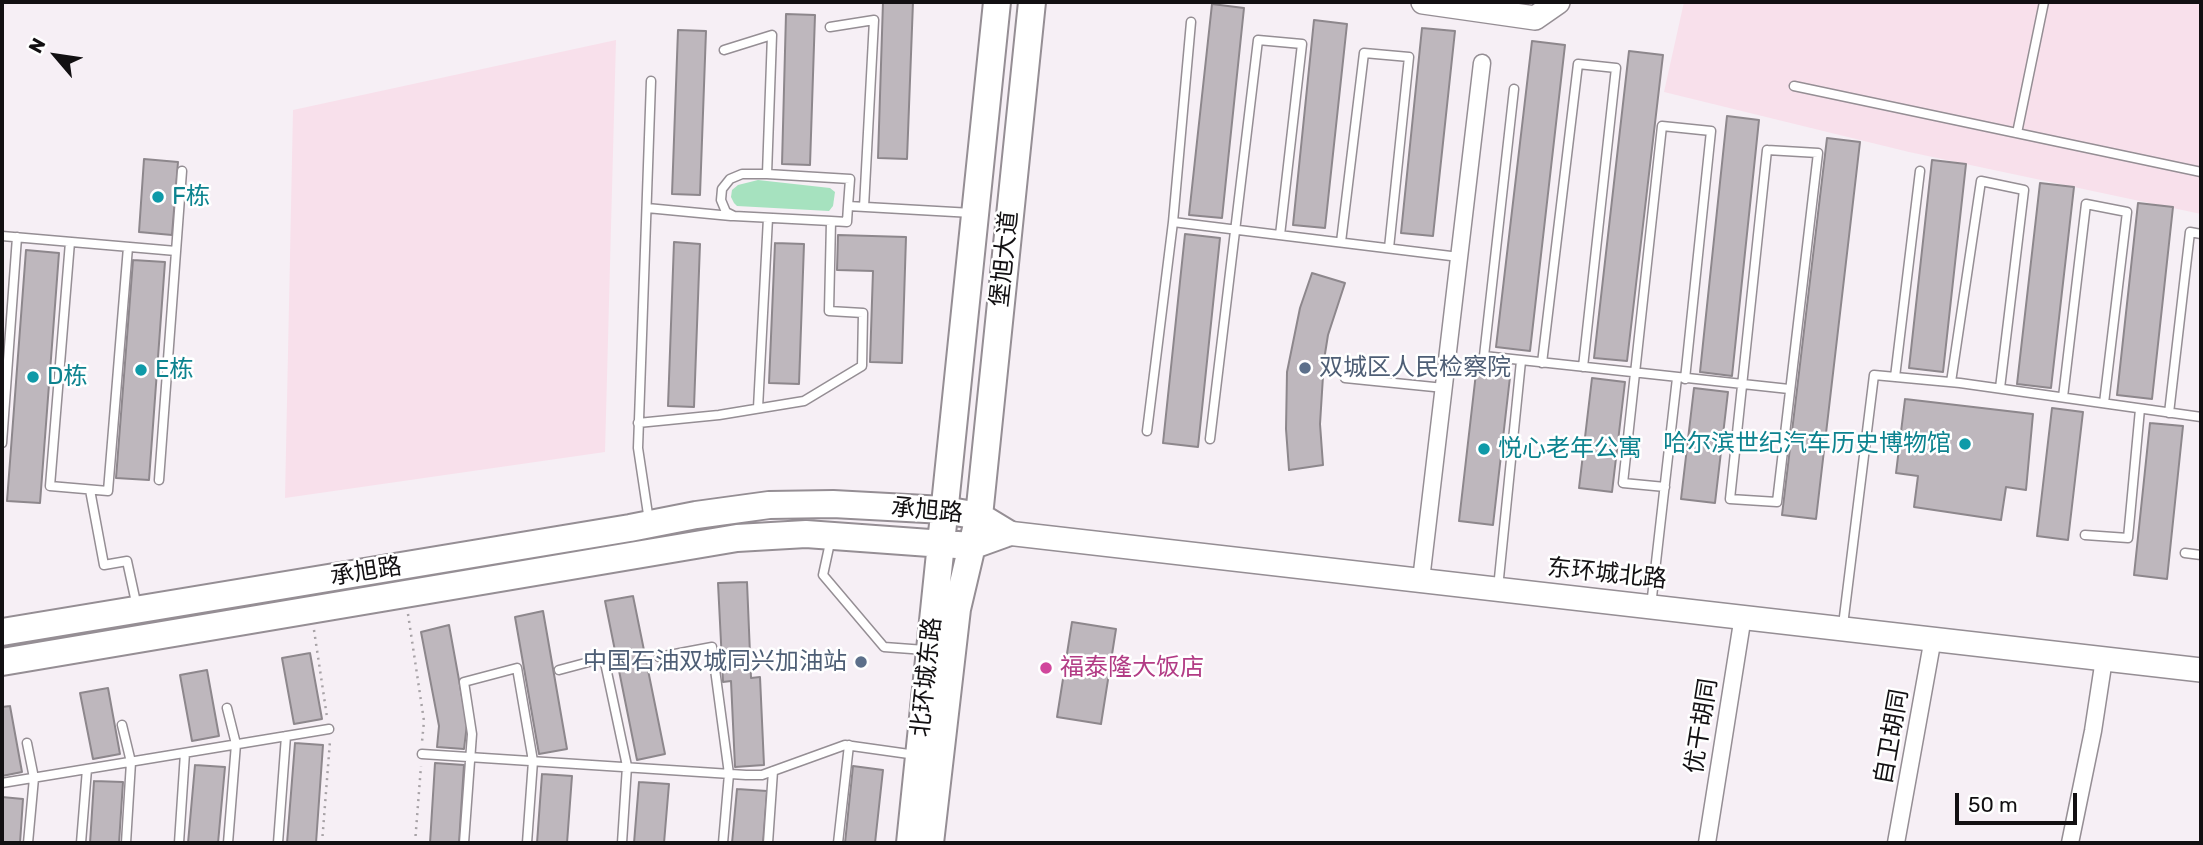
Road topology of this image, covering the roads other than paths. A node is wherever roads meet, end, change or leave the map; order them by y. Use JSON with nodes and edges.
{"nodes":[{"id":1,"x":997,"y":2,"type":"edge"},
{"id":2,"x":1032,"y":2,"type":"edge"},
{"id":3,"x":1423,"y":2,"type":"edge"},
{"id":4,"x":1558,"y":2,"type":"edge"},
{"id":5,"x":2044,"y":2,"type":"edge"},
{"id":6,"x":1191,"y":22,"type":"dead end"},
{"id":7,"x":830,"y":27,"type":"dead end"},
{"id":8,"x":724,"y":50,"type":"dead end"},
{"id":9,"x":1482,"y":62,"type":"dead end"},
{"id":10,"x":651,"y":81,"type":"dead end"},
{"id":11,"x":1794,"y":86,"type":"dead end"},
{"id":12,"x":1514,"y":89,"type":"dead end"},
{"id":13,"x":2017,"y":133,"type":"junction"},
{"id":14,"x":1920,"y":170,"type":"dead end"},
{"id":15,"x":182,"y":171,"type":"dead end"},
{"id":16,"x":2201,"y":172,"type":"edge"},
{"id":17,"x":767,"y":174,"type":"junction"},
{"id":18,"x":848,"y":206,"type":"junction"},
{"id":19,"x":864,"y":207,"type":"junction"},
{"id":20,"x":646,"y":208,"type":"junction"},
{"id":21,"x":975,"y":213,"type":"junction"},
{"id":22,"x":734,"y":216,"type":"junction"},
{"id":23,"x":768,"y":218,"type":"junction"},
{"id":24,"x":831,"y":221,"type":"junction"},
{"id":25,"x":1173,"y":222,"type":"junction"},
{"id":26,"x":1235,"y":229,"type":"junction"},
{"id":27,"x":2201,"y":234,"type":"edge"},
{"id":28,"x":1280,"y":235,"type":"junction"},
{"id":29,"x":2,"y":236,"type":"edge"},
{"id":30,"x":17,"y":237,"type":"junction"},
{"id":31,"x":70,"y":242,"type":"junction"},
{"id":32,"x":1341,"y":242,"type":"junction"},
{"id":33,"x":128,"y":247,"type":"junction"},
{"id":34,"x":1389,"y":248,"type":"junction"},
{"id":35,"x":176,"y":251,"type":"junction"},
{"id":36,"x":1459,"y":257,"type":"junction"},
{"id":37,"x":1521,"y":361,"type":"junction"},
{"id":38,"x":1542,"y":363,"type":"junction"},
{"id":39,"x":1583,"y":367,"type":"junction"},
{"id":40,"x":1634,"y":373,"type":"junction"},
{"id":41,"x":1895,"y":377,"type":"junction"},
{"id":42,"x":1345,"y":378,"type":"dead end"},
{"id":43,"x":1681,"y":378,"type":"junction"},
{"id":44,"x":1951,"y":382,"type":"junction"},
{"id":45,"x":1742,"y":384,"type":"junction"},
{"id":46,"x":1444,"y":388,"type":"junction"},
{"id":47,"x":2000,"y":388,"type":"junction"},
{"id":48,"x":1789,"y":389,"type":"junction"},
{"id":49,"x":2063,"y":397,"type":"junction"},
{"id":50,"x":2104,"y":403,"type":"junction"},
{"id":51,"x":758,"y":408,"type":"junction"},
{"id":52,"x":2140,"y":408,"type":"junction"},
{"id":53,"x":2169,"y":413,"type":"junction"},
{"id":54,"x":2201,"y":414,"type":"edge"},
{"id":55,"x":638,"y":423,"type":"junction"},
{"id":56,"x":1147,"y":431,"type":"dead end"},
{"id":57,"x":1210,"y":439,"type":"dead end"},
{"id":58,"x":2,"y":443,"type":"edge"},
{"id":59,"x":159,"y":480,"type":"dead end"},
{"id":60,"x":1665,"y":487,"type":"junction"},
{"id":61,"x":90,"y":490,"type":"junction"},
{"id":62,"x":944,"y":510,"type":"junction"},
{"id":63,"x":979,"y":516,"type":"junction"},
{"id":64,"x":650,"y":524,"type":"junction"},
{"id":65,"x":1007,"y":533,"type":"junction"},
{"id":66,"x":2085,"y":535,"type":"dead end"},
{"id":67,"x":832,"y":536,"type":"junction"},
{"id":68,"x":940,"y":543,"type":"junction"},
{"id":69,"x":971,"y":546,"type":"junction"},
{"id":70,"x":2185,"y":553,"type":"dead end"},
{"id":71,"x":2201,"y":555,"type":"edge"},
{"id":72,"x":1421,"y":580,"type":"junction"},
{"id":73,"x":1498,"y":588,"type":"junction"},
{"id":74,"x":1651,"y":606,"type":"junction"},
{"id":75,"x":137,"y":610,"type":"junction"},
{"id":76,"x":1743,"y":616,"type":"junction"},
{"id":77,"x":1842,"y":628,"type":"junction"},
{"id":78,"x":2,"y":632,"type":"edge"},
{"id":79,"x":1934,"y":638,"type":"junction"},
{"id":80,"x":929,"y":650,"type":"junction"},
{"id":81,"x":659,"y":657,"type":"dead end"},
{"id":82,"x":2104,"y":659,"type":"junction"},
{"id":83,"x":2,"y":662,"type":"edge"},
{"id":84,"x":559,"y":670,"type":"dead end"},
{"id":85,"x":2201,"y":670,"type":"edge"},
{"id":86,"x":227,"y":708,"type":"dead end"},
{"id":87,"x":122,"y":725,"type":"dead end"},
{"id":88,"x":329,"y":729,"type":"dead end"},
{"id":89,"x":286,"y":736,"type":"junction"},
{"id":90,"x":27,"y":743,"type":"dead end"},
{"id":91,"x":236,"y":744,"type":"junction"},
{"id":92,"x":849,"y":746,"type":"junction"},
{"id":93,"x":185,"y":753,"type":"junction"},
{"id":94,"x":422,"y":754,"type":"road end"},
{"id":95,"x":929,"y":756,"type":"junction"},
{"id":96,"x":470,"y":757,"type":"junction"},
{"id":97,"x":533,"y":761,"type":"junction"},
{"id":98,"x":131,"y":762,"type":"junction"},
{"id":99,"x":627,"y":766,"type":"junction"},
{"id":100,"x":87,"y":769,"type":"junction"},
{"id":101,"x":773,"y":771,"type":"junction"},
{"id":102,"x":729,"y":774,"type":"junction"},
{"id":103,"x":34,"y":778,"type":"junction"},
{"id":104,"x":2,"y":783,"type":"edge"},
{"id":105,"x":28,"y":843,"type":"edge"},
{"id":106,"x":81,"y":843,"type":"edge"},
{"id":107,"x":126,"y":843,"type":"edge"},
{"id":108,"x":179,"y":843,"type":"edge"},
{"id":109,"x":228,"y":843,"type":"edge"},
{"id":110,"x":278,"y":843,"type":"edge"},
{"id":111,"x":464,"y":843,"type":"edge"},
{"id":112,"x":527,"y":843,"type":"edge"},
{"id":113,"x":622,"y":843,"type":"edge"},
{"id":114,"x":723,"y":843,"type":"edge"},
{"id":115,"x":768,"y":843,"type":"edge"},
{"id":116,"x":838,"y":843,"type":"edge"},
{"id":117,"x":909,"y":843,"type":"edge"},
{"id":118,"x":930,"y":843,"type":"edge"},
{"id":119,"x":1707,"y":843,"type":"edge"},
{"id":120,"x":1896,"y":843,"type":"edge"},
{"id":121,"x":2070,"y":843,"type":"edge"}],
"edges":[{"from":1,"to":21,"type":"main road","name":"堡旭大道"},
{"from":2,"to":63,"type":"main road","name":"堡旭大道"},
{"from":3,"to":4,"type":"main road"},
{"from":5,"to":13,"type":"lane"},
{"from":6,"to":25,"type":"lane"},
{"from":7,"to":19,"type":"lane"},
{"from":8,"to":17,"type":"lane"},
{"from":9,"to":36,"type":"street"},
{"from":10,"to":20,"type":"lane"},
{"from":11,"to":13,"type":"lane"},
{"from":12,"to":37,"type":"lane"},
{"from":13,"to":16,"type":"lane"},
{"from":14,"to":41,"type":"lane"},
{"from":15,"to":35,"type":"lane"},
{"from":17,"to":18,"type":"lane"},
{"from":17,"to":22,"type":"lane"},
{"from":18,"to":19,"type":"lane"},
{"from":18,"to":24,"type":"lane"},
{"from":19,"to":21,"type":"lane"},
{"from":20,"to":22,"type":"lane"},
{"from":20,"to":55,"type":"lane"},
{"from":21,"to":62,"type":"main road","name":"堡旭大道"},
{"from":22,"to":23,"type":"lane"},
{"from":23,"to":24,"type":"lane"},
{"from":23,"to":51,"type":"lane"},
{"from":24,"to":51,"type":"lane"},
{"from":25,"to":26,"type":"lane"},
{"from":25,"to":56,"type":"lane"},
{"from":26,"to":28,"type":"lane"},
{"from":26,"to":28,"type":"lane"},
{"from":26,"to":57,"type":"lane"},
{"from":27,"to":53,"type":"lane"},
{"from":28,"to":32,"type":"lane"},
{"from":29,"to":30,"type":"lane"},
{"from":30,"to":31,"type":"lane"},
{"from":30,"to":58,"type":"lane"},
{"from":31,"to":33,"type":"lane"},
{"from":31,"to":61,"type":"lane"},
{"from":32,"to":34,"type":"lane"},
{"from":32,"to":34,"type":"lane"},
{"from":33,"to":35,"type":"lane"},
{"from":33,"to":61,"type":"lane"},
{"from":34,"to":36,"type":"lane"},
{"from":35,"to":59,"type":"lane"},
{"from":36,"to":46,"type":"street"},
{"from":37,"to":38,"type":"lane"},
{"from":37,"to":73,"type":"lane"},
{"from":38,"to":39,"type":"lane"},
{"from":38,"to":39,"type":"lane"},
{"from":39,"to":40,"type":"lane"},
{"from":40,"to":43,"type":"lane"},
{"from":40,"to":43,"type":"lane"},
{"from":40,"to":60,"type":"lane"},
{"from":41,"to":44,"type":"lane"},
{"from":41,"to":77,"type":"lane"},
{"from":42,"to":46,"type":"lane"},
{"from":43,"to":45,"type":"lane"},
{"from":43,"to":60,"type":"lane"},
{"from":44,"to":47,"type":"lane"},
{"from":44,"to":47,"type":"lane"},
{"from":45,"to":48,"type":"lane"},
{"from":45,"to":48,"type":"lane"},
{"from":45,"to":48,"type":"lane"},
{"from":46,"to":72,"type":"street"},
{"from":47,"to":49,"type":"lane"},
{"from":49,"to":50,"type":"lane"},
{"from":49,"to":50,"type":"lane"},
{"from":50,"to":52,"type":"lane"},
{"from":51,"to":55,"type":"lane"},
{"from":52,"to":53,"type":"lane"},
{"from":52,"to":66,"type":"lane"},
{"from":53,"to":54,"type":"lane"},
{"from":55,"to":64,"type":"lane"},
{"from":60,"to":74,"type":"lane"},
{"from":61,"to":75,"type":"lane"},
{"from":62,"to":63,"type":"main road","name":"承旭路"},
{"from":62,"to":64,"type":"main road","name":"承旭路"},
{"from":62,"to":68,"type":"main road","name":"北环城东路"},
{"from":63,"to":65,"type":"main road","name":"承旭路"},
{"from":63,"to":69,"type":"main road","name":"北环城东路"},
{"from":64,"to":75,"type":"main road","name":"承旭路"},
{"from":65,"to":69,"type":"main road","name":"承旭路"},
{"from":65,"to":72,"type":"main road","name":"东环城北路"},
{"from":67,"to":68,"type":"main road","name":"承旭路"},
{"from":67,"to":80,"type":"lane"},
{"from":67,"to":83,"type":"main road","name":"承旭路"},
{"from":68,"to":69,"type":"main road","name":"承旭路"},
{"from":68,"to":80,"type":"main road","name":"北环城东路"},
{"from":69,"to":95,"type":"main road","name":"北环城东路"},
{"from":70,"to":71,"type":"lane"},
{"from":72,"to":73,"type":"main road","name":"东环城北路"},
{"from":73,"to":74,"type":"main road","name":"东环城北路"},
{"from":74,"to":76,"type":"main road","name":"东环城北路"},
{"from":75,"to":78,"type":"main road","name":"承旭路"},
{"from":76,"to":77,"type":"main road","name":"东环城北路"},
{"from":76,"to":119,"type":"street","name":"优干胡同"},
{"from":77,"to":79,"type":"main road","name":"东环城北路"},
{"from":79,"to":82,"type":"main road","name":"东环城北路"},
{"from":79,"to":120,"type":"street","name":"自卫胡同"},
{"from":80,"to":95,"type":"main road","name":"北环城东路"},
{"from":81,"to":102,"type":"lane"},
{"from":82,"to":85,"type":"main road","name":"东环城北路"},
{"from":82,"to":121,"type":"street"},
{"from":84,"to":99,"type":"lane"},
{"from":86,"to":91,"type":"lane"},
{"from":87,"to":98,"type":"lane"},
{"from":88,"to":89,"type":"lane"},
{"from":89,"to":91,"type":"lane"},
{"from":89,"to":110,"type":"lane"},
{"from":90,"to":103,"type":"lane"},
{"from":91,"to":93,"type":"lane"},
{"from":91,"to":109,"type":"lane"},
{"from":92,"to":95,"type":"lane"},
{"from":92,"to":101,"type":"lane"},
{"from":92,"to":116,"type":"lane"},
{"from":93,"to":98,"type":"lane"},
{"from":93,"to":108,"type":"lane"},
{"from":94,"to":96,"type":"lane"},
{"from":95,"to":117,"type":"main road","name":"北环城东路"},
{"from":95,"to":118,"type":"main road","name":"北环城东路"},
{"from":96,"to":97,"type":"lane"},
{"from":96,"to":97,"type":"lane"},
{"from":96,"to":111,"type":"lane"},
{"from":97,"to":99,"type":"lane"},
{"from":97,"to":112,"type":"lane"},
{"from":98,"to":100,"type":"lane"},
{"from":98,"to":107,"type":"lane"},
{"from":99,"to":102,"type":"lane"},
{"from":99,"to":113,"type":"lane"},
{"from":100,"to":103,"type":"lane"},
{"from":100,"to":106,"type":"lane"},
{"from":101,"to":102,"type":"lane"},
{"from":101,"to":115,"type":"lane"},
{"from":102,"to":114,"type":"lane"},
{"from":103,"to":104,"type":"lane"},
{"from":103,"to":105,"type":"lane"}]}
